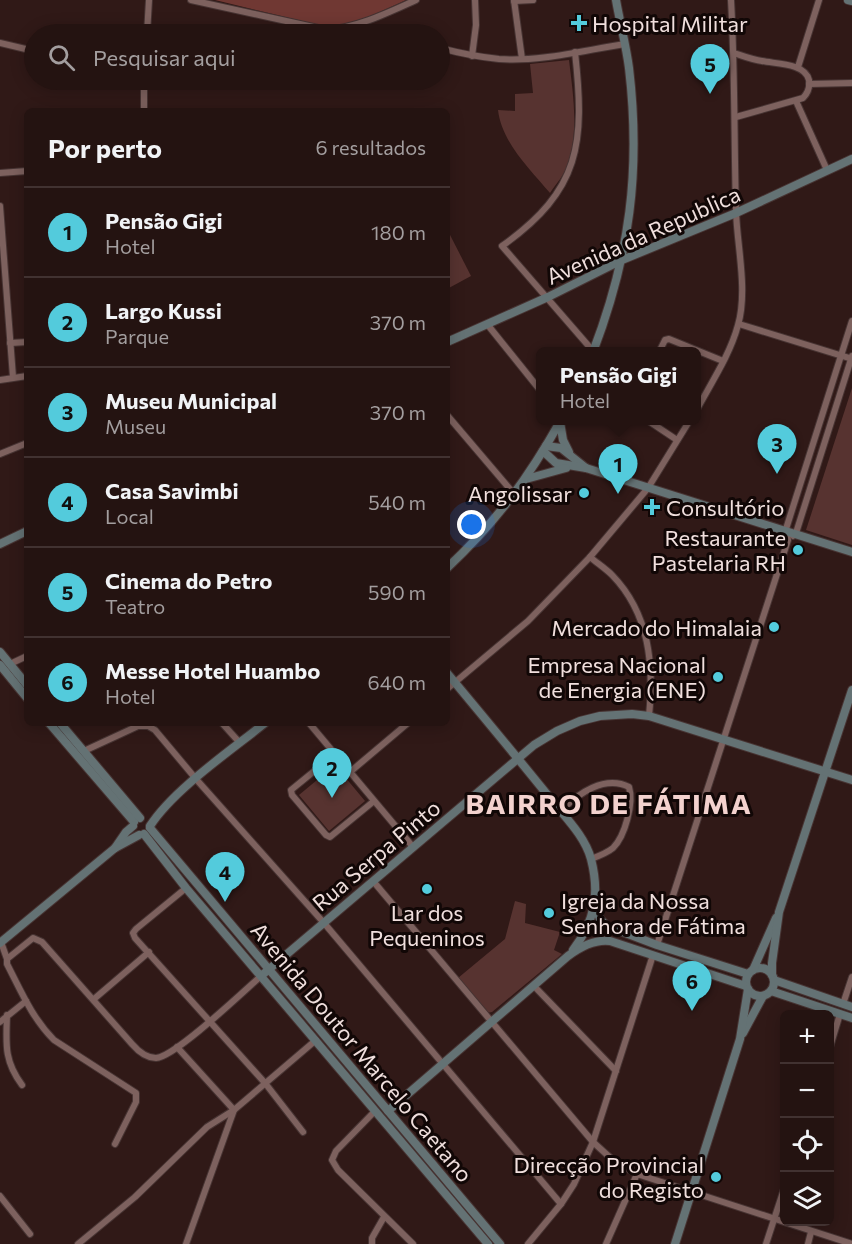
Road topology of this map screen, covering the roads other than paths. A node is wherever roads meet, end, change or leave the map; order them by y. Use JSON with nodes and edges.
{"nodes":[{"id":1,"x":149,"y":0,"type":"edge"},
{"id":2,"x":191,"y":0,"type":"edge"},
{"id":3,"x":416,"y":0,"type":"edge"},
{"id":4,"x":475,"y":0,"type":"edge"},
{"id":5,"x":514,"y":0,"type":"edge"},
{"id":6,"x":533,"y":0,"type":"edge"},
{"id":7,"x":616,"y":0,"type":"edge"},
{"id":8,"x":731,"y":0,"type":"edge"},
{"id":9,"x":819,"y":0,"type":"edge"},
{"id":10,"x":848,"y":0,"type":"edge"},
{"id":11,"x":852,"y":1,"type":"edge"},
{"id":12,"x":148,"y":24,"type":"edge"},
{"id":13,"x":295,"y":24,"type":"edge"},
{"id":14,"x":360,"y":24,"type":"edge"},
{"id":15,"x":0,"y":44,"type":"edge"},
{"id":16,"x":625,"y":44,"type":"junction"},
{"id":17,"x":24,"y":49,"type":"edge"},
{"id":18,"x":450,"y":50,"type":"edge"},
{"id":19,"x":575,"y":52,"type":"junction"},
{"id":20,"x":734,"y":53,"type":"junction"},
{"id":21,"x":472,"y":56,"type":"junction"},
{"id":22,"x":522,"y":58,"type":"junction"},
{"id":23,"x":798,"y":67,"type":"junction"},
{"id":24,"x":852,"y":82,"type":"edge"},
{"id":25,"x":809,"y":84,"type":"junction"},
{"id":26,"x":144,"y":90,"type":"edge"},
{"id":27,"x":796,"y":101,"type":"junction"},
{"id":28,"x":144,"y":108,"type":"edge"},
{"id":29,"x":736,"y":117,"type":"junction"},
{"id":30,"x":852,"y":159,"type":"edge"},
{"id":31,"x":827,"y":170,"type":"junction"},
{"id":32,"x":24,"y":171,"type":"edge"},
{"id":33,"x":0,"y":174,"type":"edge"},
{"id":34,"x":0,"y":206,"type":"edge"},
{"id":35,"x":736,"y":213,"type":"junction"},
{"id":36,"x":2,"y":248,"type":"edge"},
{"id":37,"x":622,"y":260,"type":"junction"},
{"id":38,"x":548,"y":297,"type":"junction"},
{"id":39,"x":3,"y":310,"type":"edge"},
{"id":40,"x":852,"y":321,"type":"edge"},
{"id":41,"x":487,"y":324,"type":"junction"},
{"id":42,"x":739,"y":324,"type":"junction"},
{"id":43,"x":450,"y":341,"type":"edge"},
{"id":44,"x":24,"y":342,"type":"edge"},
{"id":45,"x":10,"y":343,"type":"junction"},
{"id":46,"x":590,"y":347,"type":"edge"},
{"id":47,"x":594,"y":347,"type":"edge"},
{"id":48,"x":661,"y":347,"type":"edge"},
{"id":49,"x":690,"y":347,"type":"edge"},
{"id":50,"x":701,"y":351,"type":"edge"},
{"id":51,"x":841,"y":355,"type":"junction"},
{"id":52,"x":852,"y":358,"type":"edge"},
{"id":53,"x":723,"y":360,"type":"junction"},
{"id":54,"x":24,"y":376,"type":"edge"},
{"id":55,"x":13,"y":377,"type":"junction"},
{"id":56,"x":0,"y":380,"type":"edge"},
{"id":57,"x":536,"y":385,"type":"edge"},
{"id":58,"x":701,"y":402,"type":"edge"},
{"id":59,"x":825,"y":405,"type":"junction"},
{"id":60,"x":837,"y":408,"type":"junction"},
{"id":61,"x":450,"y":419,"type":"edge"},
{"id":62,"x":558,"y":425,"type":"edge"},
{"id":63,"x":561,"y":425,"type":"edge"},
{"id":64,"x":654,"y":425,"type":"edge"},
{"id":65,"x":687,"y":425,"type":"edge"},
{"id":66,"x":677,"y":440,"type":"junction"},
{"id":67,"x":24,"y":444,"type":"edge"},
{"id":68,"x":545,"y":448,"type":"junction"},
{"id":69,"x":0,"y":454,"type":"edge"},
{"id":70,"x":572,"y":462,"type":"junction"},
{"id":71,"x":806,"y":468,"type":"junction"},
{"id":72,"x":816,"y":471,"type":"junction"},
{"id":73,"x":526,"y":479,"type":"junction"},
{"id":74,"x":648,"y":488,"type":"junction"},
{"id":75,"x":515,"y":495,"type":"junction"},
{"id":76,"x":786,"y":529,"type":"junction"},
{"id":77,"x":24,"y":532,"type":"edge"},
{"id":78,"x":796,"y":533,"type":"junction"},
{"id":79,"x":788,"y":540,"type":"junction"},
{"id":80,"x":0,"y":544,"type":"edge"},
{"id":81,"x":852,"y":552,"type":"edge"},
{"id":82,"x":590,"y":557,"type":"junction"},
{"id":83,"x":450,"y":565,"type":"edge"},
{"id":84,"x":0,"y":652,"type":"edge"},
{"id":85,"x":24,"y":657,"type":"edge"},
{"id":86,"x":10,"y":664,"type":"junction"},
{"id":87,"x":0,"y":665,"type":"edge"},
{"id":88,"x":450,"y":677,"type":"edge"},
{"id":89,"x":24,"y":681,"type":"edge"},
{"id":90,"x":455,"y":683,"type":"junction"},
{"id":91,"x":450,"y":687,"type":"edge"},
{"id":92,"x":852,"y":690,"type":"edge"},
{"id":93,"x":24,"y":694,"type":"edge"},
{"id":94,"x":649,"y":716,"type":"junction"},
{"id":95,"x":52,"y":726,"type":"edge"},
{"id":96,"x":63,"y":726,"type":"edge"},
{"id":97,"x":225,"y":726,"type":"edge"},
{"id":98,"x":261,"y":726,"type":"edge"},
{"id":99,"x":311,"y":726,"type":"edge"},
{"id":100,"x":404,"y":726,"type":"edge"},
{"id":101,"x":723,"y":739,"type":"junction"},
{"id":102,"x":240,"y":743,"type":"junction"},
{"id":103,"x":84,"y":751,"type":"junction"},
{"id":104,"x":334,"y":755,"type":"junction"},
{"id":105,"x":519,"y":759,"type":"junction"},
{"id":106,"x":826,"y":771,"type":"junction"},
{"id":107,"x":350,"y":772,"type":"junction"},
{"id":108,"x":196,"y":779,"type":"junction"},
{"id":109,"x":852,"y":780,"type":"edge"},
{"id":110,"x":374,"y":801,"type":"junction"},
{"id":111,"x":561,"y":811,"type":"junction"},
{"id":112,"x":158,"y":813,"type":"junction"},
{"id":113,"x":137,"y":821,"type":"junction"},
{"id":114,"x":146,"y":831,"type":"junction"},
{"id":115,"x":413,"y":848,"type":"junction"},
{"id":116,"x":114,"y":849,"type":"junction"},
{"id":117,"x":591,"y":859,"type":"junction"},
{"id":118,"x":373,"y":881,"type":"junction"},
{"id":119,"x":186,"y":888,"type":"junction"},
{"id":120,"x":595,"y":905,"type":"junction"},
{"id":121,"x":779,"y":912,"type":"junction"},
{"id":122,"x":324,"y":923,"type":"junction"},
{"id":123,"x":1,"y":943,"type":"edge"},
{"id":124,"x":657,"y":945,"type":"junction"},
{"id":125,"x":149,"y":952,"type":"junction"},
{"id":126,"x":653,"y":955,"type":"junction"},
{"id":127,"x":568,"y":956,"type":"junction"},
{"id":128,"x":7,"y":958,"type":"junction"},
{"id":129,"x":750,"y":972,"type":"junction"},
{"id":130,"x":265,"y":973,"type":"junction"},
{"id":131,"x":773,"y":977,"type":"junction"},
{"id":132,"x":852,"y":977,"type":"edge"},
{"id":133,"x":534,"y":986,"type":"junction"},
{"id":134,"x":747,"y":987,"type":"junction"},
{"id":135,"x":767,"y":994,"type":"junction"},
{"id":136,"x":94,"y":999,"type":"junction"},
{"id":137,"x":26,"y":1001,"type":"junction"},
{"id":138,"x":848,"y":1006,"type":"edge"},
{"id":139,"x":840,"y":1014,"type":"junction"},
{"id":140,"x":7,"y":1015,"type":"junction"},
{"id":141,"x":852,"y":1018,"type":"edge"},
{"id":142,"x":210,"y":1021,"type":"junction"},
{"id":143,"x":0,"y":1022,"type":"edge"},
{"id":144,"x":491,"y":1022,"type":"junction"},
{"id":145,"x":834,"y":1034,"type":"edge"},
{"id":146,"x":740,"y":1039,"type":"junction"},
{"id":147,"x":316,"y":1040,"type":"junction"},
{"id":148,"x":177,"y":1047,"type":"junction"},
{"id":149,"x":443,"y":1063,"type":"junction"},
{"id":150,"x":616,"y":1071,"type":"junction"},
{"id":151,"x":265,"y":1083,"type":"junction"},
{"id":152,"x":22,"y":1085,"type":"dead end"},
{"id":153,"x":234,"y":1110,"type":"junction"},
{"id":154,"x":375,"y":1111,"type":"junction"},
{"id":155,"x":388,"y":1111,"type":"junction"},
{"id":156,"x":303,"y":1132,"type":"dead end"},
{"id":157,"x":593,"y":1142,"type":"junction"},
{"id":158,"x":115,"y":1144,"type":"dead end"},
{"id":159,"x":637,"y":1174,"type":"junction"},
{"id":160,"x":692,"y":1192,"type":"junction"},
{"id":161,"x":0,"y":1196,"type":"edge"},
{"id":162,"x":780,"y":1203,"type":"edge"},
{"id":163,"x":561,"y":1204,"type":"junction"},
{"id":164,"x":384,"y":1218,"type":"junction"},
{"id":165,"x":775,"y":1220,"type":"junction"},
{"id":166,"x":811,"y":1232,"type":"junction"},
{"id":167,"x":30,"y":1234,"type":"dead end"},
{"id":168,"x":78,"y":1244,"type":"edge"},
{"id":169,"x":186,"y":1244,"type":"edge"},
{"id":170,"x":372,"y":1244,"type":"edge"},
{"id":171,"x":413,"y":1244,"type":"edge"},
{"id":172,"x":488,"y":1244,"type":"edge"},
{"id":173,"x":500,"y":1244,"type":"edge"},
{"id":174,"x":528,"y":1244,"type":"edge"},
{"id":175,"x":606,"y":1244,"type":"edge"},
{"id":176,"x":675,"y":1244,"type":"edge"},
{"id":177,"x":766,"y":1244,"type":"edge"},
{"id":178,"x":808,"y":1244,"type":"edge"},
{"id":179,"x":852,"y":1244,"type":"edge"}],
"edges":[{"from":1,"to":12,"type":"street"},
{"from":2,"to":13,"type":"street"},
{"from":3,"to":14,"type":"street"},
{"from":4,"to":21,"type":"street"},
{"from":5,"to":6,"type":"street"},
{"from":5,"to":22,"type":"street"},
{"from":7,"to":16,"type":"street"},
{"from":8,"to":20,"type":"street"},
{"from":9,"to":23,"type":"street"},
{"from":10,"to":11,"type":"street"},
{"from":15,"to":17,"type":"street"},
{"from":16,"to":19,"type":"street"},
{"from":16,"to":37,"type":"street"},
{"from":18,"to":21,"type":"street"},
{"from":19,"to":22,"type":"street"},
{"from":19,"to":38,"type":"street"},
{"from":20,"to":23,"type":"street"},
{"from":20,"to":29,"type":"street"},
{"from":21,"to":22,"type":"street"},
{"from":23,"to":25,"type":"street"},
{"from":24,"to":25,"type":"street"},
{"from":25,"to":27,"type":"street"},
{"from":26,"to":28,"type":"street"},
{"from":27,"to":29,"type":"street"},
{"from":27,"to":31,"type":"street"},
{"from":29,"to":35,"type":"street"},
{"from":30,"to":31,"type":"street","name":"Avenida da Republica"},
{"from":31,"to":35,"type":"street","name":"Avenida da Republica"},
{"from":32,"to":33,"type":"street"},
{"from":34,"to":36,"type":"street"},
{"from":35,"to":37,"type":"street","name":"Avenida da Republica"},
{"from":35,"to":42,"type":"street"},
{"from":36,"to":39,"type":"street"},
{"from":37,"to":38,"type":"street","name":"Avenida da Republica"},
{"from":37,"to":47,"type":"street"},
{"from":38,"to":41,"type":"street","name":"Avenida da Republica"},
{"from":38,"to":46,"type":"street"},
{"from":39,"to":45,"type":"street"},
{"from":40,"to":51,"type":"street"},
{"from":41,"to":43,"type":"street","name":"Avenida da Republica"},
{"from":41,"to":57,"type":"street"},
{"from":42,"to":51,"type":"street"},
{"from":42,"to":53,"type":"street"},
{"from":44,"to":45,"type":"street"},
{"from":45,"to":55,"type":"street"},
{"from":48,"to":49,"type":"street"},
{"from":50,"to":53,"type":"street"},
{"from":51,"to":52,"type":"street"},
{"from":51,"to":59,"type":"street"},
{"from":52,"to":60,"type":"street"},
{"from":53,"to":58,"type":"street"},
{"from":54,"to":55,"type":"street"},
{"from":55,"to":56,"type":"street"},
{"from":59,"to":60,"type":"street"},
{"from":59,"to":71,"type":"street"},
{"from":60,"to":72,"type":"street"},
{"from":61,"to":75,"type":"street"},
{"from":62,"to":68,"type":"street"},
{"from":63,"to":70,"type":"street"},
{"from":64,"to":66,"type":"street"},
{"from":65,"to":66,"type":"street"},
{"from":66,"to":74,"type":"street"},
{"from":67,"to":69,"type":"street"},
{"from":68,"to":70,"type":"street"},
{"from":68,"to":70,"type":"street"},
{"from":68,"to":73,"type":"street"},
{"from":70,"to":73,"type":"street"},
{"from":70,"to":74,"type":"street"},
{"from":71,"to":72,"type":"street"},
{"from":71,"to":76,"type":"street"},
{"from":72,"to":78,"type":"street"},
{"from":73,"to":75,"type":"street"},
{"from":74,"to":76,"type":"street"},
{"from":74,"to":82,"type":"street"},
{"from":75,"to":83,"type":"street"},
{"from":76,"to":78,"type":"street"},
{"from":76,"to":79,"type":"street"},
{"from":77,"to":80,"type":"street"},
{"from":78,"to":79,"type":"street"},
{"from":78,"to":81,"type":"street"},
{"from":79,"to":101,"type":"street"},
{"from":82,"to":90,"type":"street"},
{"from":82,"to":94,"type":"street"},
{"from":84,"to":86,"type":"street"},
{"from":85,"to":86,"type":"street"},
{"from":86,"to":89,"type":"street"},
{"from":87,"to":93,"type":"street"},
{"from":88,"to":90,"type":"street"},
{"from":90,"to":91,"type":"street"},
{"from":90,"to":105,"type":"street"},
{"from":92,"to":106,"type":"street"},
{"from":94,"to":101,"type":"street","name":"Rua Serpa Pinto"},
{"from":94,"to":105,"type":"street","name":"Rua Serpa Pinto"},
{"from":95,"to":113,"type":"street","name":"Avenida Doutor Marcelo Caetano"},
{"from":96,"to":103,"type":"street","name":"Avenida Doutor Marcelo Caetano"},
{"from":97,"to":102,"type":"street"},
{"from":98,"to":102,"type":"street"},
{"from":99,"to":104,"type":"street"},
{"from":100,"to":107,"type":"street"},
{"from":101,"to":106,"type":"street","name":"Rua Serpa Pinto"},
{"from":101,"to":124,"type":"street"},
{"from":102,"to":108,"type":"street"},
{"from":103,"to":108,"type":"street"},
{"from":103,"to":113,"type":"street","name":"Avenida Doutor Marcelo Caetano"},
{"from":104,"to":107,"type":"street"},
{"from":104,"to":110,"type":"street"},
{"from":105,"to":111,"type":"street"},
{"from":105,"to":115,"type":"street","name":"Rua Serpa Pinto"},
{"from":106,"to":109,"type":"street","name":"Rua Serpa Pinto"},
{"from":106,"to":121,"type":"street"},
{"from":107,"to":110,"type":"street"},
{"from":108,"to":112,"type":"street"},
{"from":108,"to":122,"type":"street"},
{"from":110,"to":115,"type":"street"},
{"from":111,"to":117,"type":"street"},
{"from":111,"to":117,"type":"street"},
{"from":112,"to":113,"type":"street"},
{"from":112,"to":114,"type":"street"},
{"from":113,"to":114,"type":"street","name":"Avenida Doutor Marcelo Caetano"},
{"from":113,"to":114,"type":"street","name":"Avenida Doutor Marcelo Caetano"},
{"from":113,"to":116,"type":"street"},
{"from":114,"to":116,"type":"street"},
{"from":114,"to":119,"type":"street","name":"Avenida Doutor Marcelo Caetano"},
{"from":114,"to":130,"type":"street","name":"Avenida Doutor Marcelo Caetano"},
{"from":115,"to":118,"type":"street","name":"Rua Serpa Pinto"},
{"from":116,"to":123,"type":"street"},
{"from":117,"to":120,"type":"street"},
{"from":118,"to":122,"type":"street","name":"Rua Serpa Pinto"},
{"from":118,"to":144,"type":"street"},
{"from":119,"to":125,"type":"street"},
{"from":119,"to":130,"type":"street","name":"Avenida Doutor Marcelo Caetano"},
{"from":120,"to":124,"type":"street"},
{"from":120,"to":127,"type":"street"},
{"from":121,"to":129,"type":"street"},
{"from":121,"to":131,"type":"street"},
{"from":122,"to":130,"type":"street","name":"Rua Serpa Pinto"},
{"from":122,"to":149,"type":"street"},
{"from":123,"to":128,"type":"street"},
{"from":124,"to":129,"type":"street"},
{"from":125,"to":136,"type":"street"},
{"from":125,"to":142,"type":"street"},
{"from":126,"to":127,"type":"street"},
{"from":126,"to":134,"type":"street"},
{"from":126,"to":150,"type":"street"},
{"from":127,"to":133,"type":"street"},
{"from":128,"to":136,"type":"street"},
{"from":128,"to":137,"type":"street"},
{"from":129,"to":131,"type":"street"},
{"from":129,"to":134,"type":"street"},
{"from":130,"to":142,"type":"street"},
{"from":130,"to":147,"type":"street","name":"Avenida Doutor Marcelo Caetano"},
{"from":130,"to":155,"type":"street","name":"Avenida Doutor Marcelo Caetano"},
{"from":131,"to":135,"type":"street"},
{"from":131,"to":138,"type":"street"},
{"from":132,"to":138,"type":"street"},
{"from":133,"to":144,"type":"street"},
{"from":133,"to":150,"type":"street"},
{"from":134,"to":135,"type":"street"},
{"from":134,"to":146,"type":"street"},
{"from":135,"to":139,"type":"street"},
{"from":135,"to":146,"type":"street"},
{"from":136,"to":148,"type":"street"},
{"from":137,"to":140,"type":"street"},
{"from":137,"to":158,"type":"street"},
{"from":139,"to":141,"type":"street"},
{"from":139,"to":145,"type":"street"},
{"from":140,"to":143,"type":"street"},
{"from":140,"to":152,"type":"street"},
{"from":142,"to":148,"type":"street"},
{"from":142,"to":151,"type":"street"},
{"from":144,"to":149,"type":"street"},
{"from":144,"to":157,"type":"street"},
{"from":146,"to":160,"type":"street"},
{"from":147,"to":151,"type":"street"},
{"from":147,"to":154,"type":"street","name":"Avenida Doutor Marcelo Caetano"},
{"from":148,"to":153,"type":"street"},
{"from":149,"to":155,"type":"street"},
{"from":149,"to":163,"type":"street"},
{"from":150,"to":157,"type":"street"},
{"from":151,"to":153,"type":"street"},
{"from":151,"to":156,"type":"street"},
{"from":153,"to":168,"type":"street"},
{"from":153,"to":169,"type":"street"},
{"from":154,"to":164,"type":"street"},
{"from":154,"to":172,"type":"street","name":"Avenida Doutor Marcelo Caetano"},
{"from":155,"to":173,"type":"street","name":"Avenida Doutor Marcelo Caetano"},
{"from":157,"to":159,"type":"street"},
{"from":157,"to":163,"type":"street"},
{"from":159,"to":160,"type":"street"},
{"from":159,"to":175,"type":"street"},
{"from":160,"to":165,"type":"street"},
{"from":160,"to":176,"type":"street"},
{"from":161,"to":167,"type":"street"},
{"from":162,"to":165,"type":"street"},
{"from":163,"to":174,"type":"street"},
{"from":164,"to":170,"type":"street"},
{"from":164,"to":171,"type":"street"},
{"from":165,"to":166,"type":"street"},
{"from":165,"to":177,"type":"street"},
{"from":166,"to":178,"type":"street"},
{"from":166,"to":179,"type":"street"}]}
